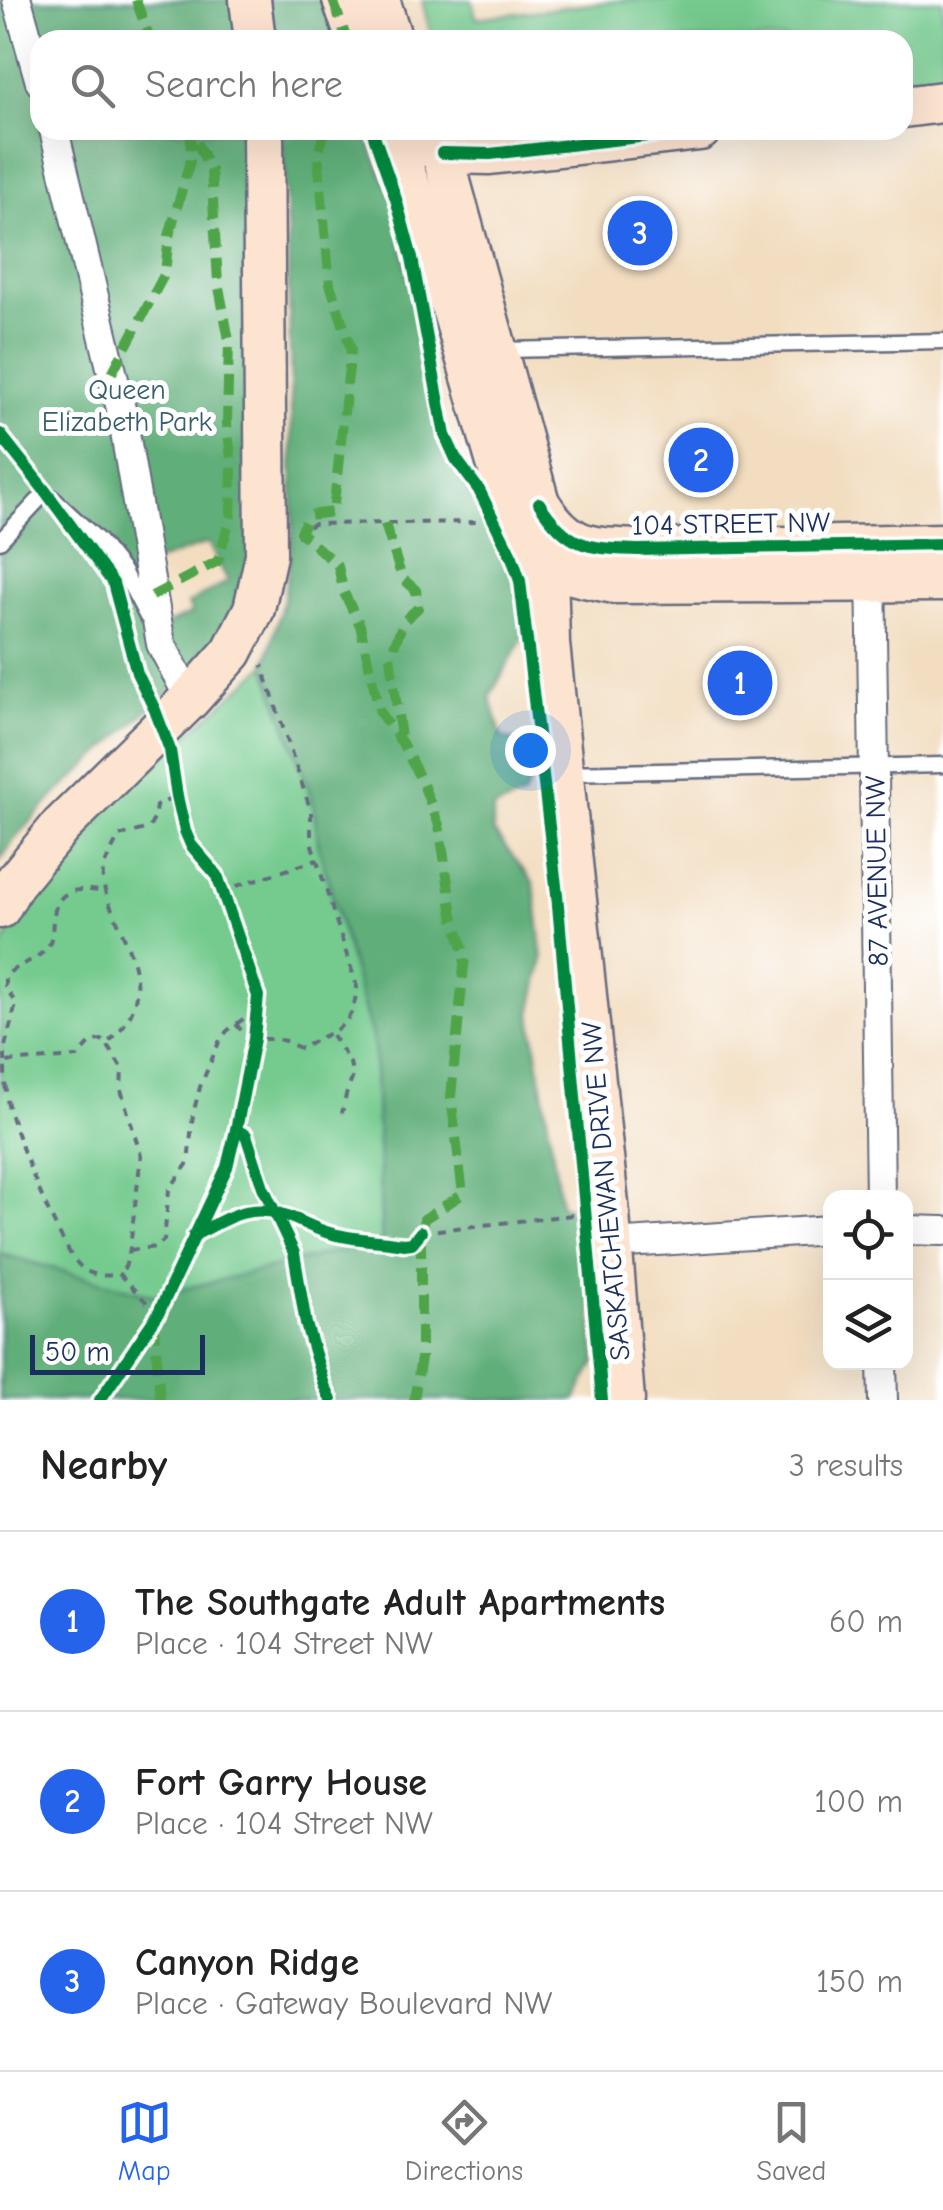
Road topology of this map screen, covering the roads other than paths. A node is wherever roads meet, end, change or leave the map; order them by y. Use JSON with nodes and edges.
{"nodes":[{"id":1,"x":17,"y":0,"type":"edge"},
{"id":2,"x":250,"y":0,"type":"edge"},
{"id":3,"x":343,"y":0,"type":"edge"},
{"id":4,"x":379,"y":0,"type":"edge"},
{"id":5,"x":254,"y":30,"type":"edge"},
{"id":6,"x":354,"y":30,"type":"edge"},
{"id":7,"x":389,"y":30,"type":"edge"},
{"id":8,"x":30,"y":46,"type":"edge"},
{"id":9,"x":943,"y":102,"type":"edge"},
{"id":10,"x":913,"y":106,"type":"edge"},
{"id":11,"x":56,"y":140,"type":"edge"},
{"id":12,"x":263,"y":140,"type":"edge"},
{"id":13,"x":392,"y":140,"type":"edge"},
{"id":14,"x":612,"y":140,"type":"edge"},
{"id":15,"x":432,"y":142,"type":"edge"},
{"id":16,"x":442,"y":274,"type":"junction"},
{"id":17,"x":943,"y":342,"type":"edge"},
{"id":18,"x":496,"y":350,"type":"junction"},
{"id":19,"x":540,"y":503,"type":"junction"},
{"id":20,"x":0,"y":541,"type":"edge"},
{"id":21,"x":943,"y":544,"type":"edge"},
{"id":22,"x":871,"y":563,"type":"junction"},
{"id":23,"x":547,"y":565,"type":"junction"},
{"id":24,"x":943,"y":580,"type":"edge"},
{"id":25,"x":615,"y":582,"type":"junction"},
{"id":26,"x":161,"y":644,"type":"junction"},
{"id":27,"x":549,"y":644,"type":"junction"},
{"id":28,"x":190,"y":699,"type":"junction"},
{"id":29,"x":874,"y":766,"type":"junction"},
{"id":30,"x":943,"y":766,"type":"edge"},
{"id":31,"x":563,"y":773,"type":"junction"},
{"id":32,"x":0,"y":908,"type":"edge"},
{"id":33,"x":880,"y":1190,"type":"edge"},
{"id":34,"x":823,"y":1230,"type":"edge"},
{"id":35,"x":913,"y":1230,"type":"edge"},
{"id":36,"x":943,"y":1230,"type":"edge"},
{"id":37,"x":611,"y":1244,"type":"junction"},
{"id":38,"x":882,"y":1370,"type":"edge"},
{"id":39,"x":624,"y":1400,"type":"edge"},
{"id":40,"x":883,"y":1400,"type":"edge"}],
"edges":[{"from":1,"to":8,"type":"street"},
{"from":2,"to":5,"type":"main road"},
{"from":3,"to":6,"type":"main road"},
{"from":4,"to":7,"type":"main road"},
{"from":9,"to":10,"type":"main road"},
{"from":11,"to":26,"type":"street"},
{"from":12,"to":28,"type":"main road"},
{"from":13,"to":16,"type":"main road"},
{"from":14,"to":15,"type":"main road"},
{"from":15,"to":16,"type":"main road"},
{"from":15,"to":18,"type":"main road","name":"SASKATCHEWAN DRIVE NW"},
{"from":16,"to":23,"type":"main road"},
{"from":17,"to":18,"type":"lane"},
{"from":18,"to":19,"type":"main road","name":"SASKATCHEWAN DRIVE NW"},
{"from":19,"to":22,"type":"main road","name":"104 STREET NW"},
{"from":19,"to":23,"type":"main road","name":"SASKATCHEWAN DRIVE NW"},
{"from":20,"to":26,"type":"lane"},
{"from":21,"to":22,"type":"main road","name":"104 STREET NW"},
{"from":22,"to":24,"type":"main road","name":"104 STREET NW"},
{"from":22,"to":25,"type":"main road","name":"104 STREET NW"},
{"from":22,"to":29,"type":"street","name":"87 AVENUE NW"},
{"from":23,"to":25,"type":"main road","name":"104 STREET NW"},
{"from":23,"to":27,"type":"main road","name":"SASKATCHEWAN DRIVE NW"},
{"from":25,"to":27,"type":"main road"},
{"from":26,"to":28,"type":"street"},
{"from":27,"to":31,"type":"main road","name":"SASKATCHEWAN DRIVE NW"},
{"from":28,"to":32,"type":"main road"},
{"from":29,"to":30,"type":"lane"},
{"from":29,"to":31,"type":"lane"},
{"from":29,"to":33,"type":"street","name":"87 AVENUE NW"},
{"from":31,"to":37,"type":"main road","name":"SASKATCHEWAN DRIVE NW"},
{"from":34,"to":37,"type":"street"},
{"from":35,"to":36,"type":"street"},
{"from":37,"to":39,"type":"main road","name":"SASKATCHEWAN DRIVE NW"},
{"from":38,"to":40,"type":"street"}]}
